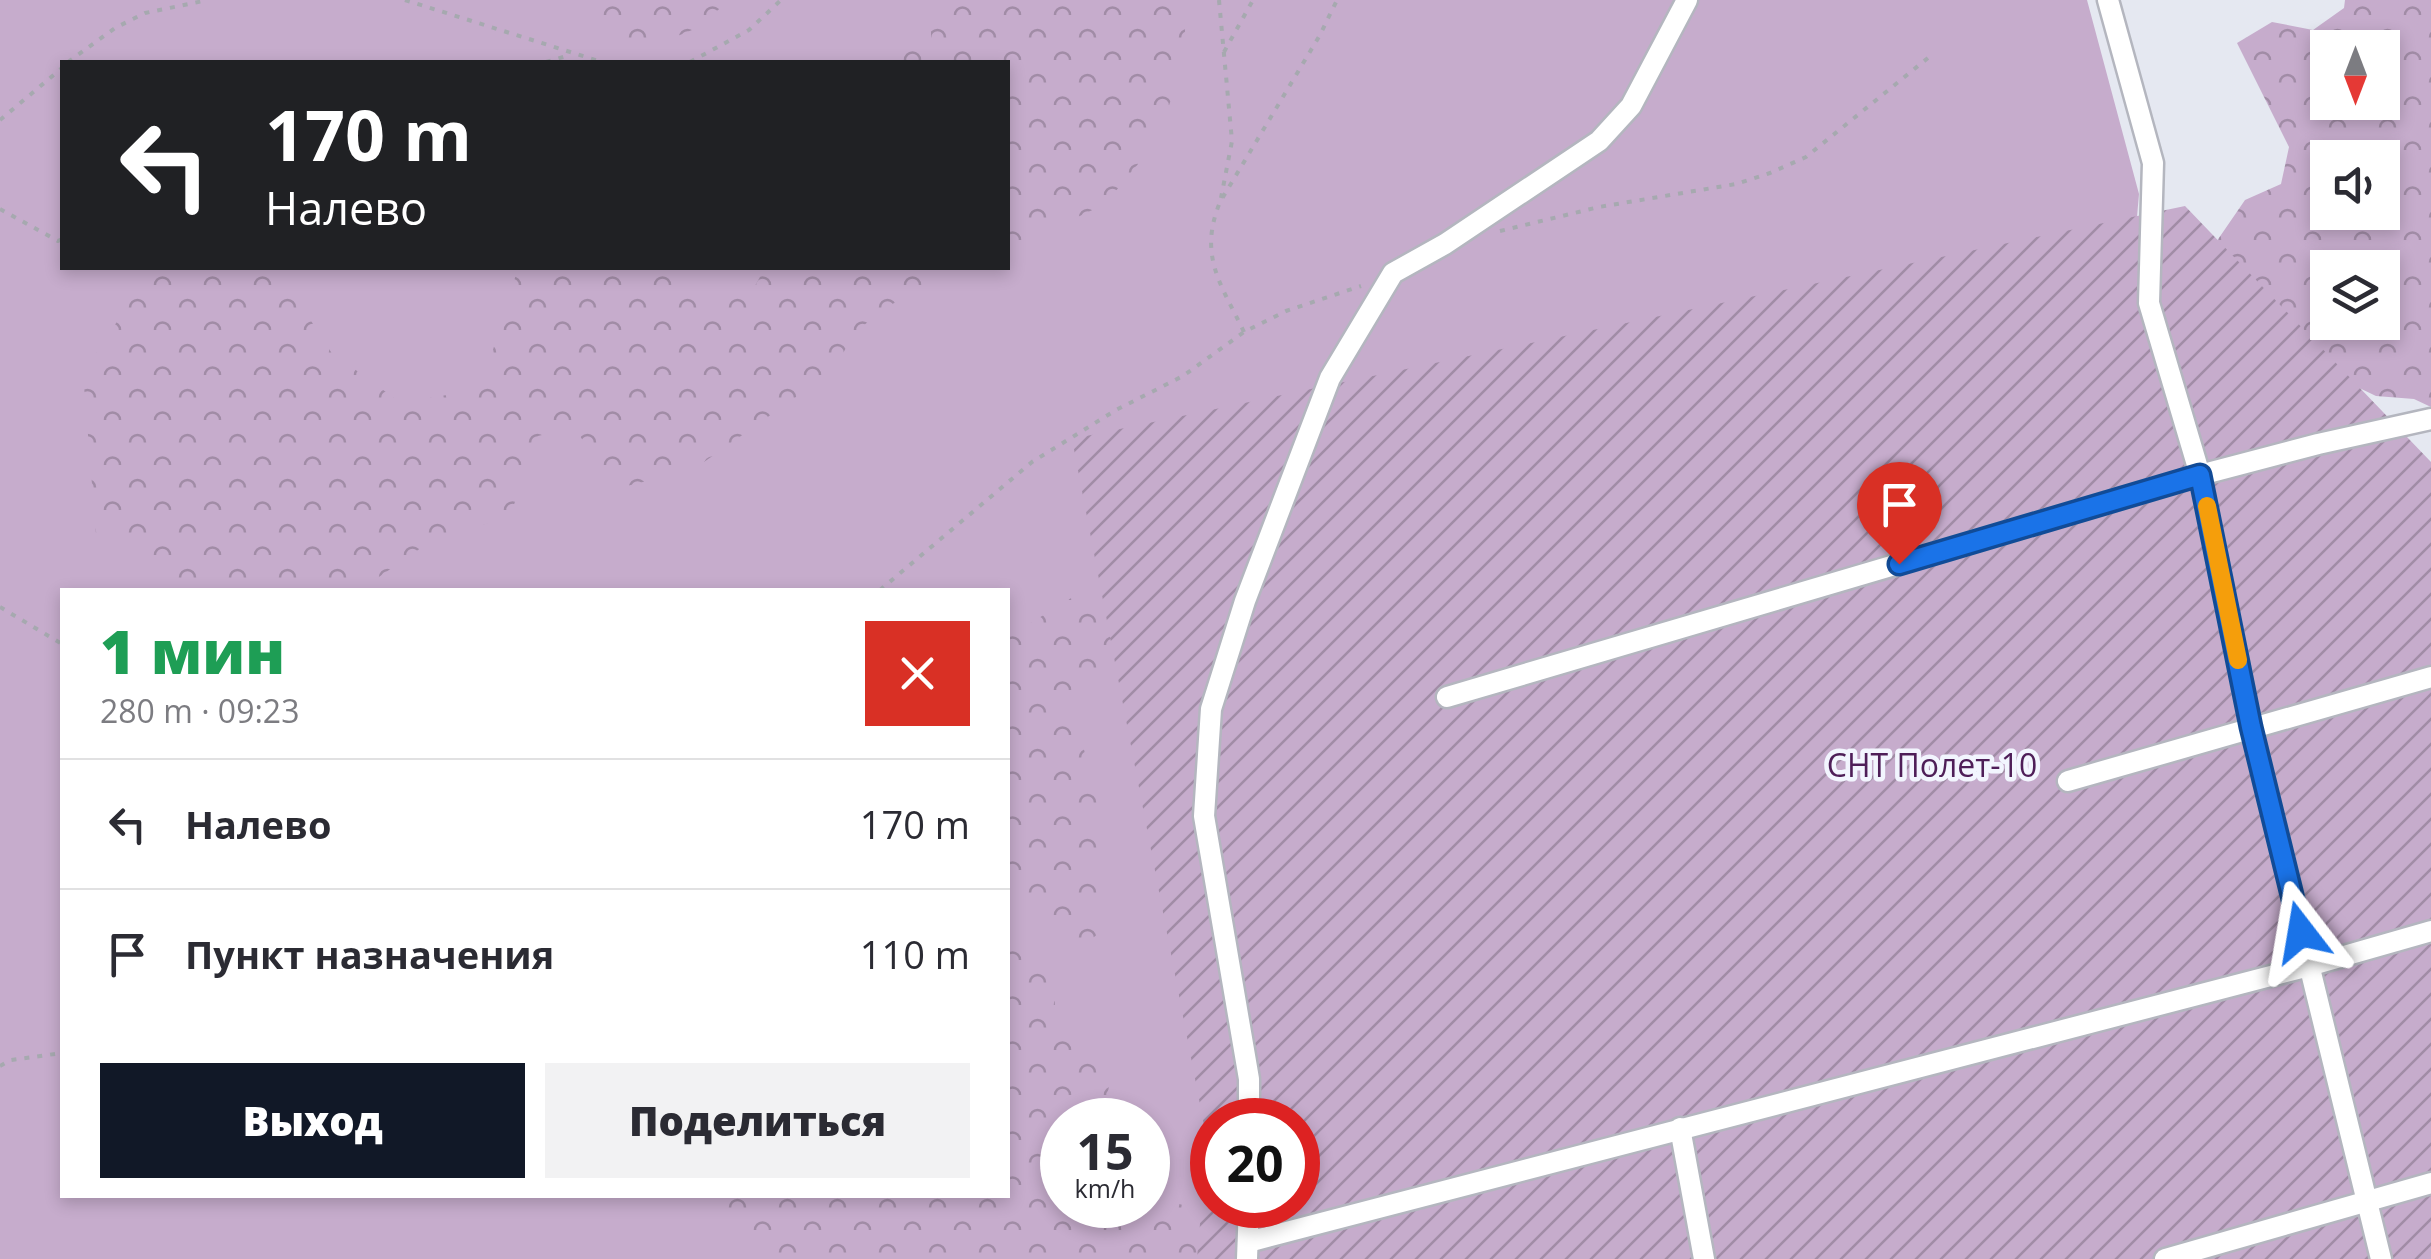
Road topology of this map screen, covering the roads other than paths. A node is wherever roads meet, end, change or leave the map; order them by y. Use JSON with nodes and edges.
{"nodes":[{"id":1,"x":1686,"y":0,"type":"edge"},
{"id":2,"x":2108,"y":0,"type":"edge"},
{"id":3,"x":2431,"y":419,"type":"edge"},
{"id":4,"x":2200,"y":475,"type":"junction"},
{"id":5,"x":2431,"y":677,"type":"edge"},
{"id":6,"x":1448,"y":696,"type":"dead end"},
{"id":7,"x":2251,"y":727,"type":"junction"},
{"id":8,"x":2068,"y":781,"type":"dead end"},
{"id":9,"x":2431,"y":931,"type":"edge"},
{"id":10,"x":2309,"y":966,"type":"junction"},
{"id":11,"x":1249,"y":1098,"type":"edge"},
{"id":12,"x":1680,"y":1128,"type":"junction"},
{"id":13,"x":2431,"y":1183,"type":"edge"},
{"id":14,"x":2366,"y":1201,"type":"junction"},
{"id":15,"x":1247,"y":1251,"type":"edge"},
{"id":16,"x":1704,"y":1259,"type":"edge"},
{"id":17,"x":2165,"y":1259,"type":"edge"},
{"id":18,"x":2380,"y":1259,"type":"edge"}],
"edges":[{"from":1,"to":11,"type":"lane"},
{"from":2,"to":4,"type":"lane"},
{"from":3,"to":4,"type":"lane"},
{"from":4,"to":6,"type":"lane"},
{"from":4,"to":7,"type":"lane"},
{"from":5,"to":7,"type":"lane"},
{"from":7,"to":8,"type":"lane"},
{"from":7,"to":10,"type":"lane"},
{"from":9,"to":10,"type":"lane"},
{"from":10,"to":12,"type":"lane"},
{"from":10,"to":14,"type":"lane"},
{"from":12,"to":15,"type":"lane"},
{"from":12,"to":16,"type":"lane"},
{"from":13,"to":14,"type":"lane"},
{"from":14,"to":17,"type":"lane"},
{"from":14,"to":18,"type":"lane"}]}
